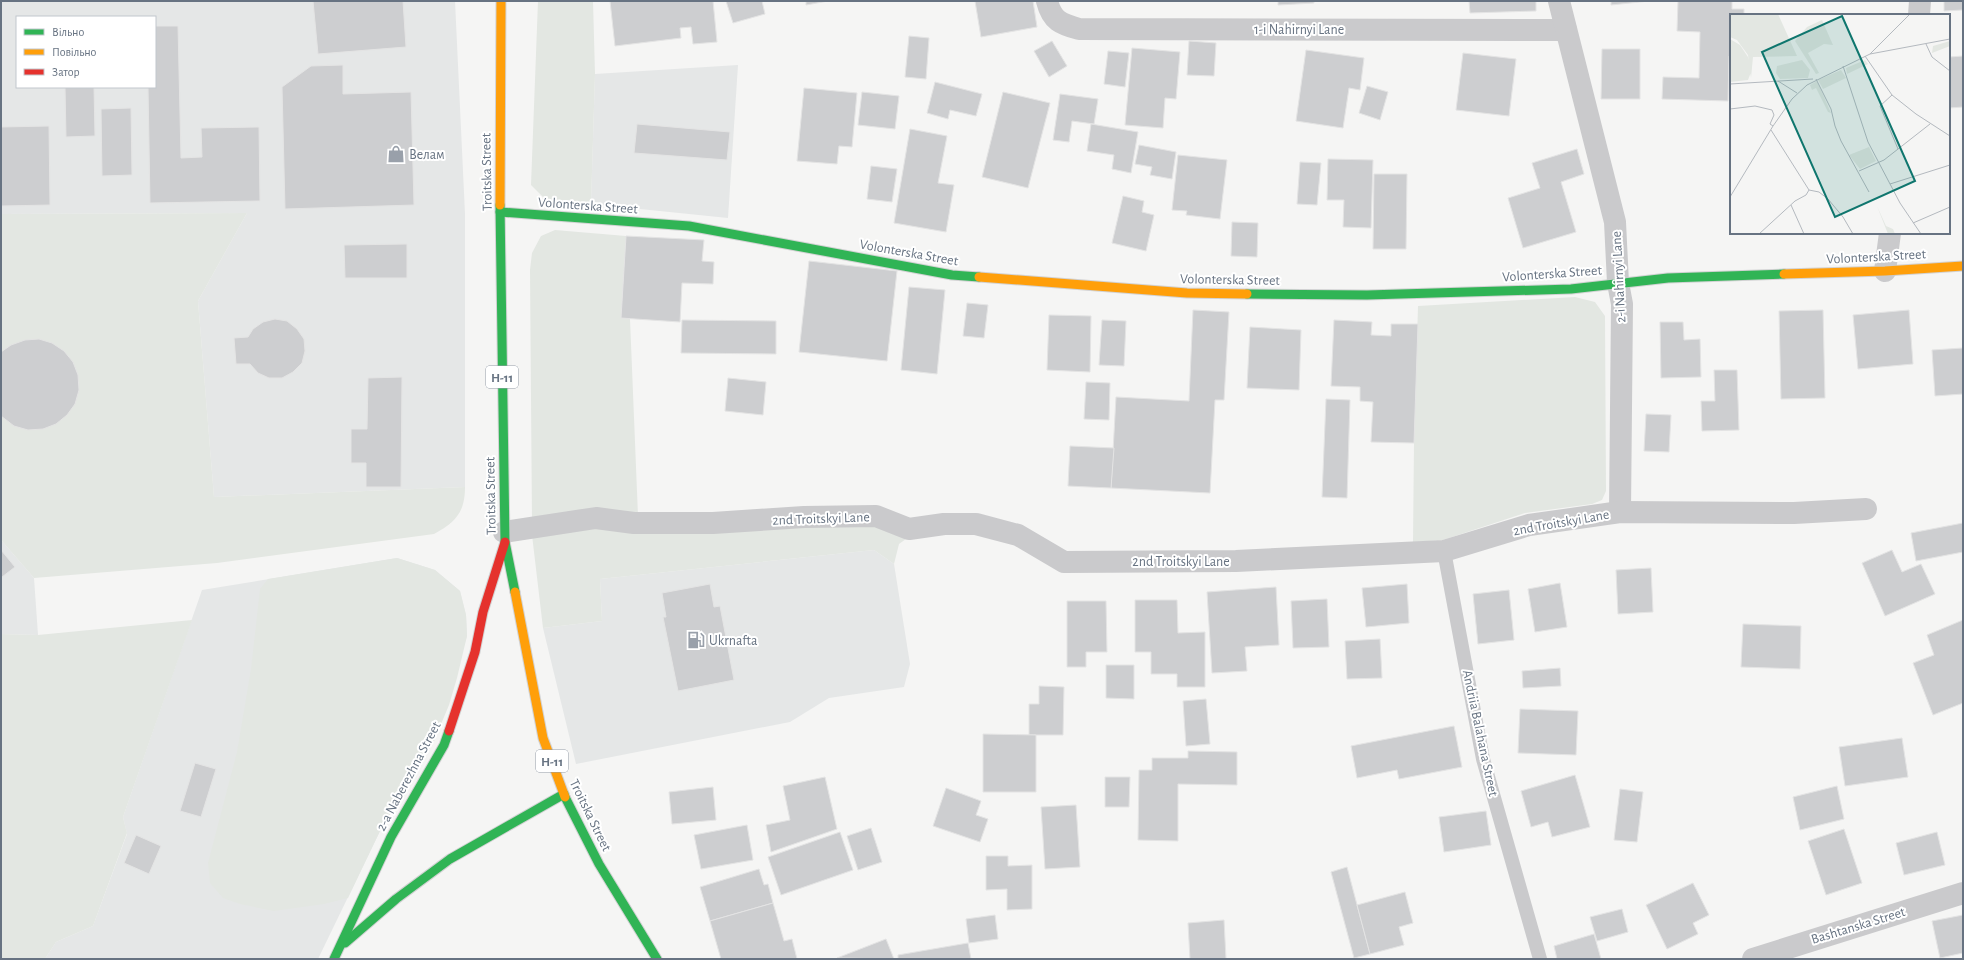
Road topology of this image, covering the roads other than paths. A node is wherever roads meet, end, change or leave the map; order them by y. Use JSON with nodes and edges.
{"nodes":[{"id":1,"x":501,"y":1,"type":"edge"},
{"id":2,"x":1047,"y":1,"type":"edge"},
{"id":3,"x":1559,"y":1,"type":"edge"},
{"id":4,"x":1920,"y":1,"type":"edge"},
{"id":5,"x":1919,"y":14,"type":"edge"},
{"id":6,"x":1566,"y":30,"type":"junction"},
{"id":7,"x":500,"y":212,"type":"junction"},
{"id":8,"x":1890,"y":234,"type":"edge"},
{"id":9,"x":1963,"y":266,"type":"edge"},
{"id":10,"x":1885,"y":271,"type":"junction"},
{"id":11,"x":1618,"y":282,"type":"junction"},
{"id":12,"x":1866,"y":509,"type":"dead end"},
{"id":13,"x":1620,"y":512,"type":"junction"},
{"id":14,"x":505,"y":537,"type":"junction"},
{"id":15,"x":1444,"y":552,"type":"junction"},
{"id":16,"x":564,"y":794,"type":"junction"},
{"id":17,"x":1963,"y":893,"type":"edge"},
{"id":18,"x":340,"y":947,"type":"junction"},
{"id":19,"x":334,"y":959,"type":"edge"},
{"id":20,"x":657,"y":959,"type":"edge"},
{"id":21,"x":1540,"y":959,"type":"edge"},
{"id":22,"x":1753,"y":959,"type":"edge"}],
"edges":[{"from":1,"to":7,"type":"main road","name":"Troitska Street","number":"Н-11"},
{"from":2,"to":6,"type":"street","name":"1-i Nahirnyi Lane"},
{"from":3,"to":6,"type":"street","name":"2-i Nahirnyi Lane"},
{"from":4,"to":5,"type":"street"},
{"from":6,"to":11,"type":"street","name":"2-i Nahirnyi Lane"},
{"from":7,"to":11,"type":"main road","name":"Volonterska Street"},
{"from":7,"to":14,"type":"main road","name":"Troitska Street","number":"Н-11"},
{"from":8,"to":10,"type":"street"},
{"from":9,"to":10,"type":"main road","name":"Volonterska Street"},
{"from":10,"to":11,"type":"main road","name":"Volonterska Street"},
{"from":11,"to":13,"type":"street","name":"2-i Nahirnyi Lane"},
{"from":12,"to":13,"type":"street","name":"2nd Troitskyi Lane"},
{"from":13,"to":15,"type":"street","name":"2nd Troitskyi Lane"},
{"from":14,"to":15,"type":"street","name":"2nd Troitskyi Lane"},
{"from":14,"to":16,"type":"main road","name":"Troitska Street","number":"Н-11"},
{"from":14,"to":18,"type":"main road","name":"2-a Naberezhna Street"},
{"from":15,"to":21,"type":"lane","name":"Andriia Balahana Street"},
{"from":16,"to":18,"type":"main road","name":"2-a Naberezhna Street"},
{"from":16,"to":20,"type":"main road","name":"Troitska Street","number":"Н-11"},
{"from":17,"to":22,"type":"street","name":"Bashtanska Street"},
{"from":18,"to":19,"type":"main road","name":"2-a Naberezhna Street"}]}
